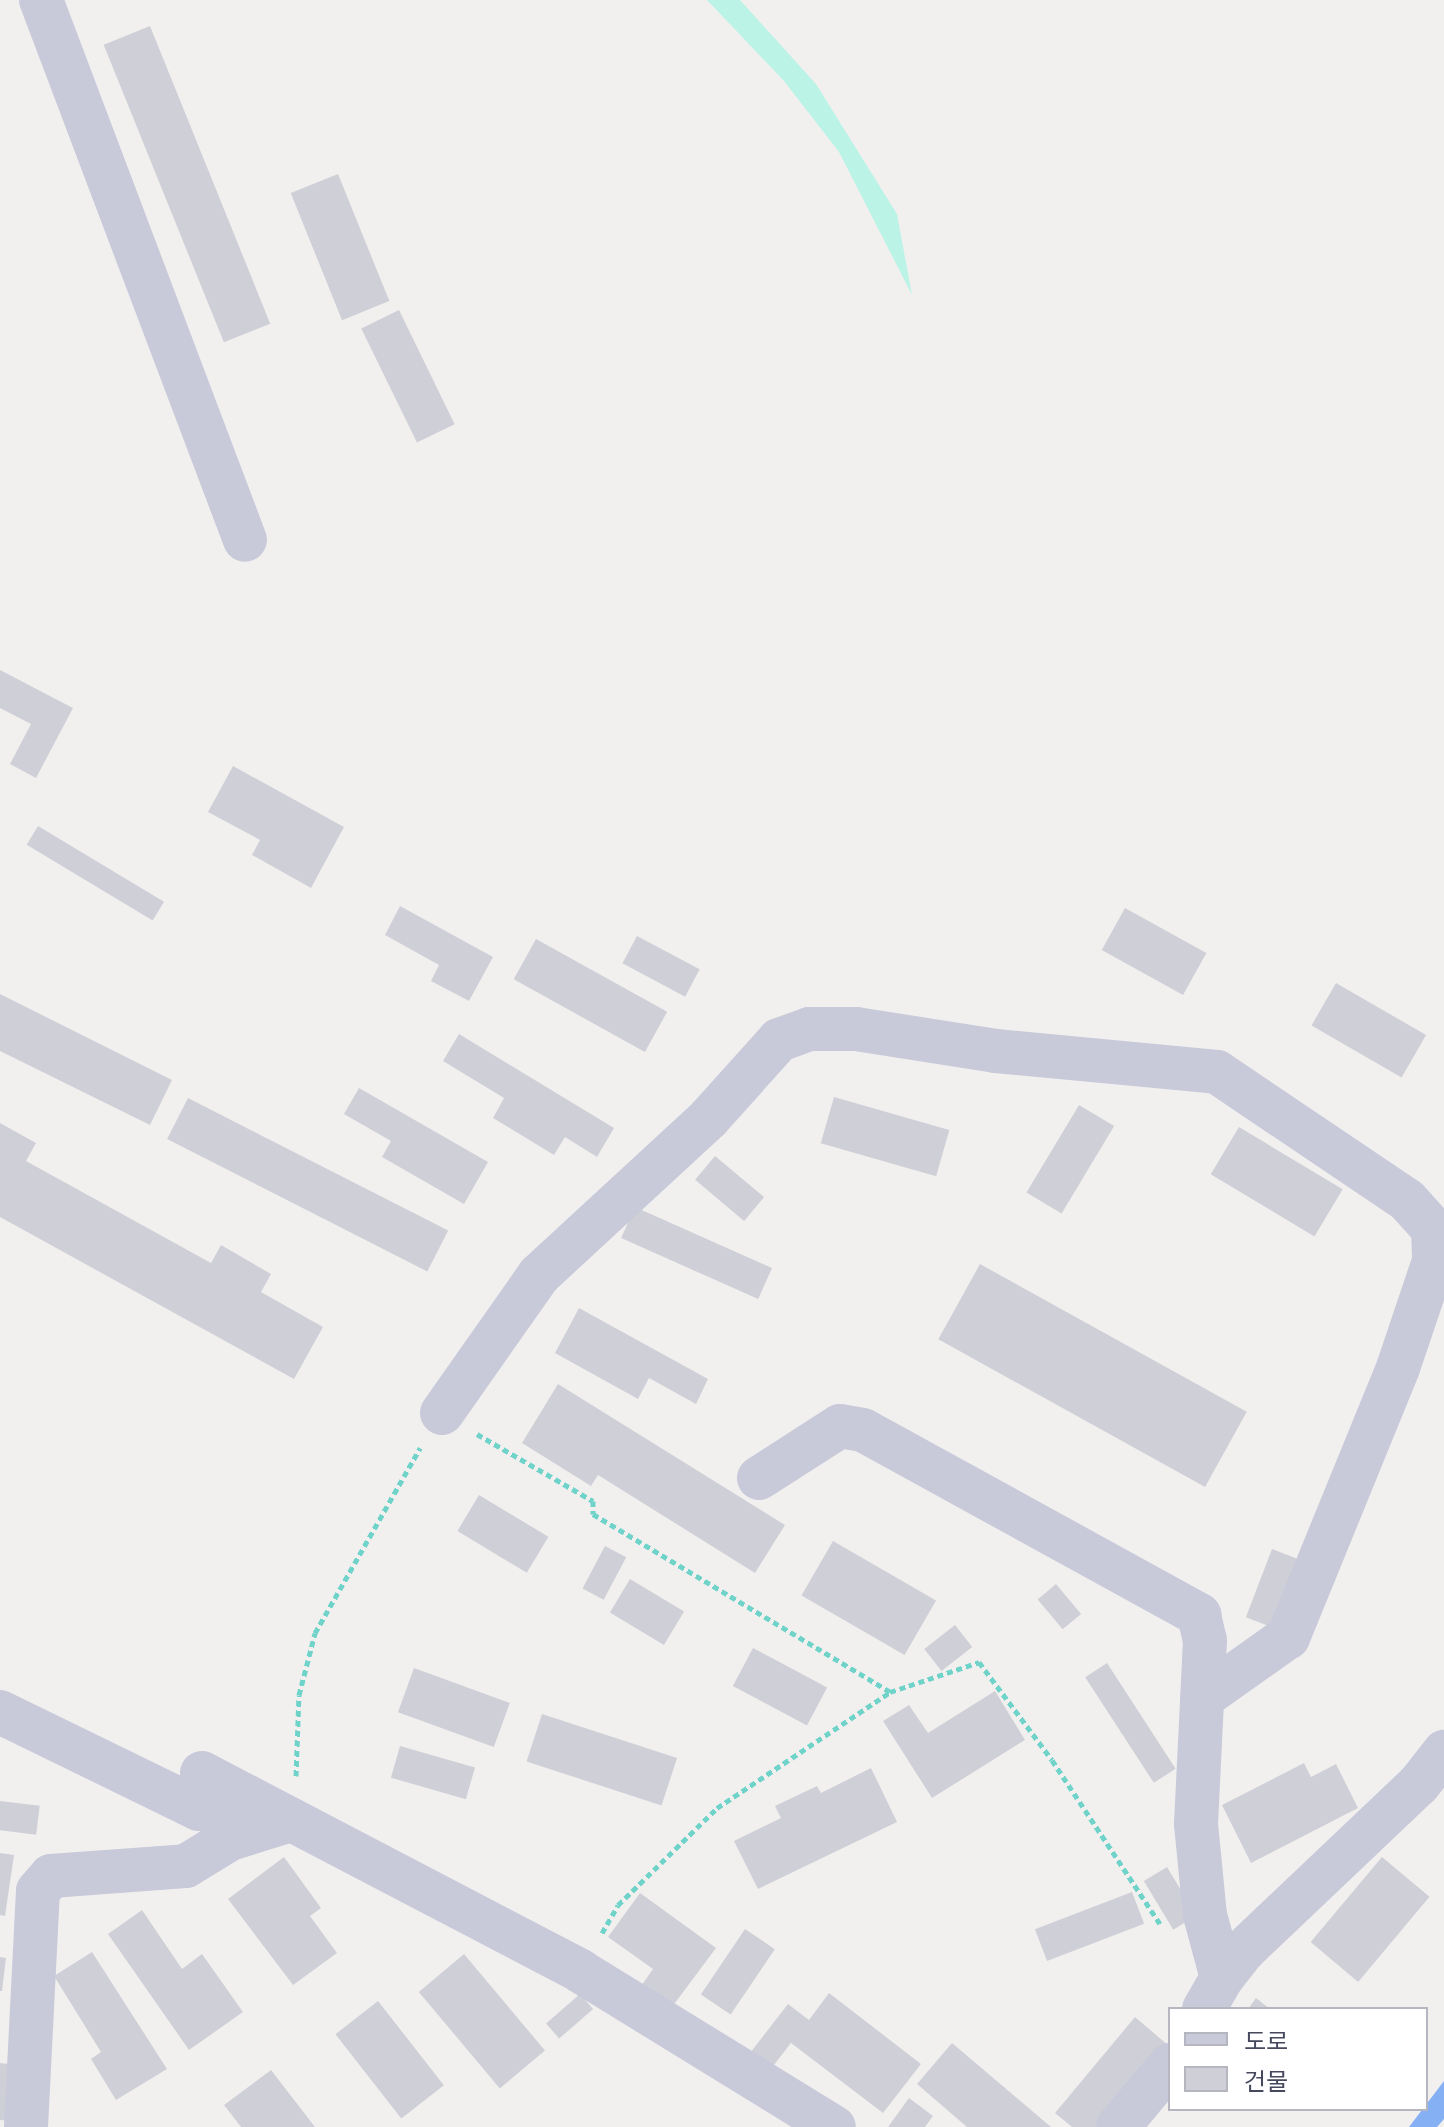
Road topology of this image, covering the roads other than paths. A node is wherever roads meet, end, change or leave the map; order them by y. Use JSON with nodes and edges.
{"nodes":[{"id":1,"x":41,"y":0,"type":"edge"},
{"id":2,"x":245,"y":540,"type":"dead end"},
{"id":3,"x":442,"y":1413,"type":"road end"},
{"id":4,"x":759,"y":1478,"type":"dead end"},
{"id":5,"x":1202,"y":1698,"type":"junction"},
{"id":6,"x":0,"y":1712,"type":"edge"},
{"id":7,"x":1444,"y":1752,"type":"edge"},
{"id":8,"x":202,"y":1773,"type":"dead end"},
{"id":9,"x":291,"y":1820,"type":"junction"},
{"id":10,"x":1213,"y":1993,"type":"edge"},
{"id":11,"x":1168,"y":2067,"type":"edge"},
{"id":12,"x":26,"y":2127,"type":"edge"},
{"id":13,"x":834,"y":2127,"type":"edge"},
{"id":14,"x":1118,"y":2127,"type":"edge"}],
"edges":[{"from":1,"to":2,"type":"street"},
{"from":3,"to":5,"type":"street"},
{"from":4,"to":5,"type":"street"},
{"from":5,"to":10,"type":"street"},
{"from":6,"to":9,"type":"street"},
{"from":7,"to":10,"type":"street"},
{"from":8,"to":9,"type":"street"},
{"from":9,"to":12,"type":"street"},
{"from":9,"to":13,"type":"street"},
{"from":11,"to":14,"type":"street"}]}
